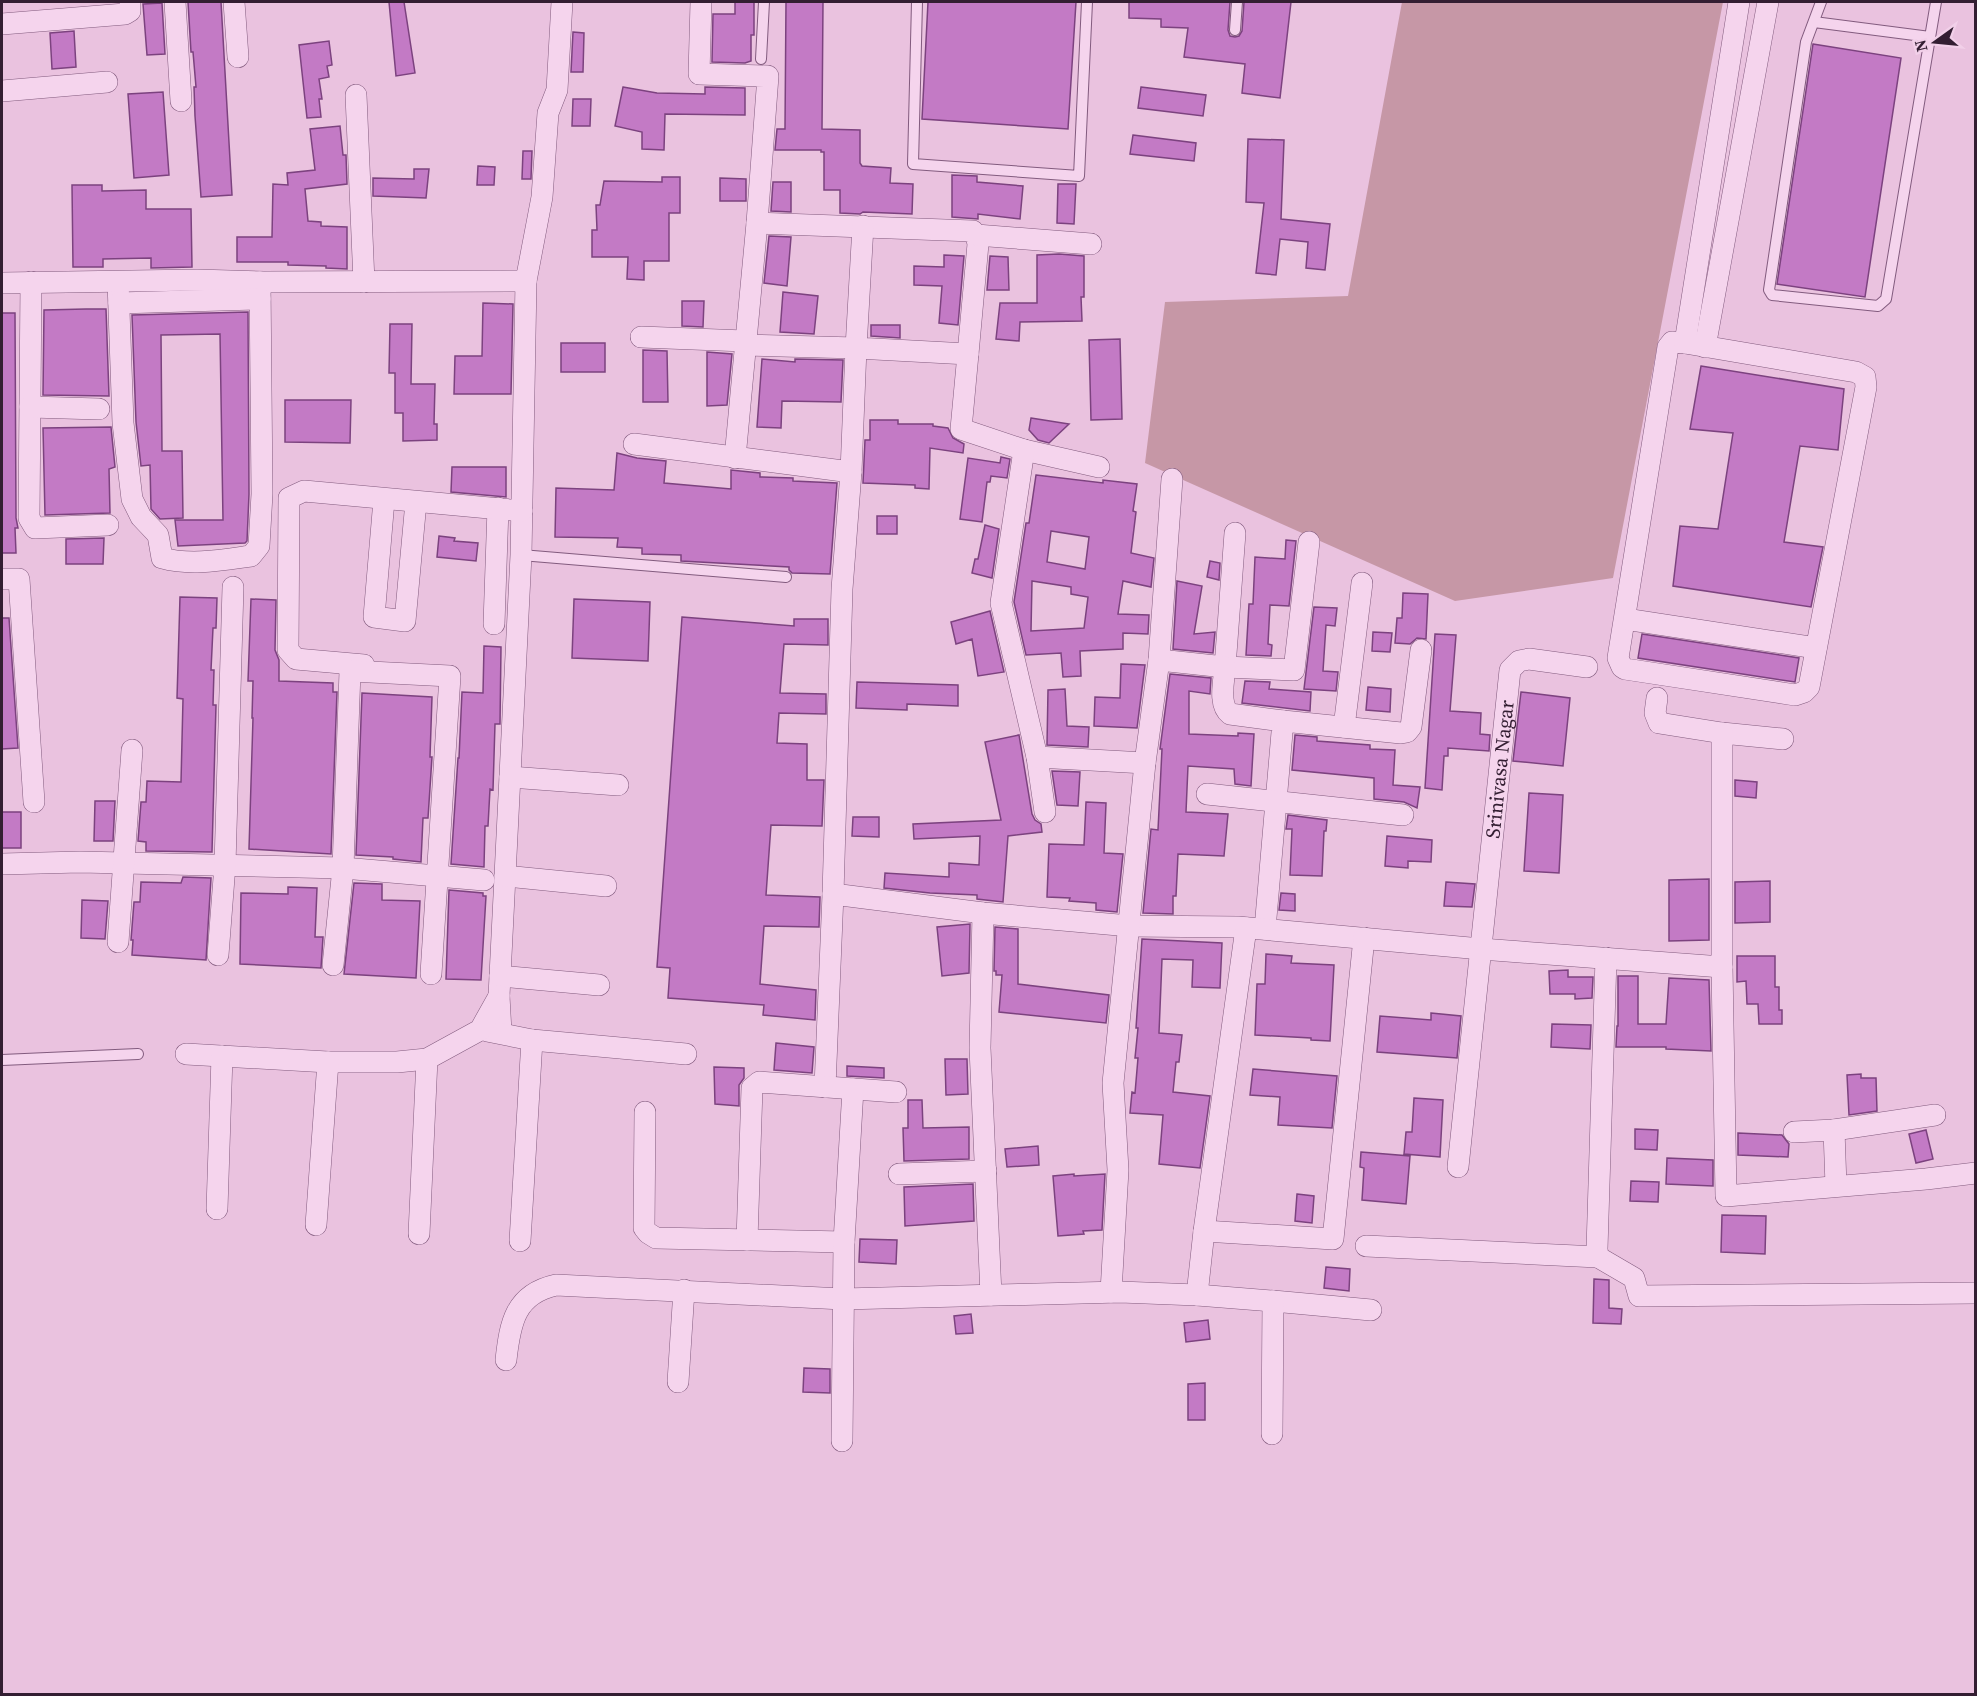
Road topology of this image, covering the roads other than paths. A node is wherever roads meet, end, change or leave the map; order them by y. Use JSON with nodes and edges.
{"nodes":[{"id":1,"x":130,"y":2,"type":"edge"},
{"id":2,"x":176,"y":2,"type":"edge"},
{"id":3,"x":234,"y":2,"type":"edge"},
{"id":4,"x":562,"y":2,"type":"edge"},
{"id":5,"x":700,"y":2,"type":"edge"},
{"id":6,"x":764,"y":2,"type":"edge"},
{"id":7,"x":918,"y":2,"type":"edge"},
{"id":8,"x":1087,"y":2,"type":"edge"},
{"id":9,"x":1237,"y":2,"type":"edge"},
{"id":10,"x":1739,"y":2,"type":"edge"},
{"id":11,"x":1768,"y":2,"type":"edge"},
{"id":12,"x":1821,"y":2,"type":"edge"},
{"id":13,"x":1936,"y":2,"type":"edge"},
{"id":14,"x":51,"y":11,"type":"edge"},
{"id":15,"x":1814,"y":22,"type":"junction"},
{"id":16,"x":2,"y":24,"type":"edge"},
{"id":17,"x":1235,"y":30,"type":"dead end"},
{"id":18,"x":1930,"y":37,"type":"junction"},
{"id":19,"x":238,"y":57,"type":"dead end"},
{"id":20,"x":760,"y":59,"type":"dead end"},
{"id":21,"x":107,"y":82,"type":"dead end"},
{"id":22,"x":2,"y":91,"type":"edge"},
{"id":23,"x":356,"y":95,"type":"dead end"},
{"id":24,"x":181,"y":101,"type":"dead end"},
{"id":25,"x":757,"y":223,"type":"junction"},
{"id":26,"x":863,"y":226,"type":"junction"},
{"id":27,"x":976,"y":235,"type":"junction"},
{"id":28,"x":1091,"y":244,"type":"dead end"},
{"id":29,"x":526,"y":281,"type":"junction"},
{"id":30,"x":31,"y":282,"type":"junction"},
{"id":31,"x":364,"y":282,"type":"junction"},
{"id":32,"x":2,"y":283,"type":"edge"},
{"id":33,"x":260,"y":290,"type":"junction"},
{"id":34,"x":119,"y":292,"type":"junction"},
{"id":35,"x":641,"y":337,"type":"dead end"},
{"id":36,"x":745,"y":343,"type":"junction"},
{"id":37,"x":1695,"y":345,"type":"junction"},
{"id":38,"x":856,"y":348,"type":"junction"},
{"id":39,"x":968,"y":354,"type":"junction"},
{"id":40,"x":30,"y":407,"type":"junction"},
{"id":41,"x":99,"y":409,"type":"dead end"},
{"id":42,"x":634,"y":444,"type":"dead end"},
{"id":43,"x":1024,"y":450,"type":"junction"},
{"id":44,"x":735,"y":458,"type":"junction"},
{"id":45,"x":1099,"y":468,"type":"dead end"},
{"id":46,"x":851,"y":472,"type":"junction"},
{"id":47,"x":1172,"y":479,"type":"dead end"},
{"id":48,"x":384,"y":500,"type":"junction"},
{"id":49,"x":416,"y":502,"type":"junction"},
{"id":50,"x":498,"y":508,"type":"junction"},
{"id":51,"x":522,"y":511,"type":"junction"},
{"id":52,"x":108,"y":525,"type":"dead end"},
{"id":53,"x":1235,"y":533,"type":"dead end"},
{"id":54,"x":1309,"y":542,"type":"dead end"},
{"id":55,"x":521,"y":555,"type":"junction"},
{"id":56,"x":786,"y":576,"type":"dead end"},
{"id":57,"x":2,"y":579,"type":"edge"},
{"id":58,"x":1362,"y":583,"type":"dead end"},
{"id":59,"x":233,"y":586,"type":"dead end"},
{"id":60,"x":1625,"y":619,"type":"junction"},
{"id":61,"x":494,"y":624,"type":"dead end"},
{"id":62,"x":1816,"y":648,"type":"junction"},
{"id":63,"x":1422,"y":650,"type":"dead end"},
{"id":64,"x":1159,"y":660,"type":"junction"},
{"id":65,"x":1587,"y":667,"type":"dead end"},
{"id":66,"x":410,"y":668,"type":"dead end"},
{"id":67,"x":1225,"y":668,"type":"junction"},
{"id":68,"x":1658,"y":698,"type":"dead end"},
{"id":69,"x":1283,"y":721,"type":"junction"},
{"id":70,"x":1344,"y":727,"type":"junction"},
{"id":71,"x":1722,"y":733,"type":"junction"},
{"id":72,"x":1783,"y":739,"type":"dead end"},
{"id":73,"x":132,"y":750,"type":"dead end"},
{"id":74,"x":1037,"y":757,"type":"junction"},
{"id":75,"x":1145,"y":763,"type":"junction"},
{"id":76,"x":510,"y":777,"type":"junction"},
{"id":77,"x":618,"y":785,"type":"dead end"},
{"id":78,"x":1207,"y":794,"type":"dead end"},
{"id":79,"x":1276,"y":801,"type":"junction"},
{"id":80,"x":34,"y":802,"type":"dead end"},
{"id":81,"x":1045,"y":812,"type":"dead end"},
{"id":82,"x":1403,"y":815,"type":"dead end"},
{"id":83,"x":124,"y":863,"type":"junction"},
{"id":84,"x":2,"y":864,"type":"edge"},
{"id":85,"x":225,"y":866,"type":"junction"},
{"id":86,"x":343,"y":868,"type":"junction"},
{"id":87,"x":436,"y":875,"type":"junction"},
{"id":88,"x":505,"y":876,"type":"junction"},
{"id":89,"x":484,"y":880,"type":"dead end"},
{"id":90,"x":606,"y":886,"type":"dead end"},
{"id":91,"x":833,"y":894,"type":"junction"},
{"id":92,"x":983,"y":913,"type":"junction"},
{"id":93,"x":1130,"y":926,"type":"junction"},
{"id":94,"x":1256,"y":929,"type":"junction"},
{"id":95,"x":1364,"y":938,"type":"junction"},
{"id":96,"x":118,"y":942,"type":"dead end"},
{"id":97,"x":1481,"y":949,"type":"junction"},
{"id":98,"x":218,"y":955,"type":"dead end"},
{"id":99,"x":1606,"y":958,"type":"junction"},
{"id":100,"x":333,"y":965,"type":"dead end"},
{"id":101,"x":1722,"y":967,"type":"junction"},
{"id":102,"x":432,"y":974,"type":"dead end"},
{"id":103,"x":599,"y":985,"type":"dead end"},
{"id":104,"x":499,"y":986,"type":"junction"},
{"id":105,"x":491,"y":1031,"type":"junction"},
{"id":106,"x":532,"y":1040,"type":"junction"},
{"id":107,"x":138,"y":1054,"type":"dead end"},
{"id":108,"x":186,"y":1054,"type":"dead end"},
{"id":109,"x":686,"y":1054,"type":"dead end"},
{"id":110,"x":222,"y":1056,"type":"junction"},
{"id":111,"x":427,"y":1059,"type":"junction"},
{"id":112,"x":2,"y":1060,"type":"edge"},
{"id":113,"x":328,"y":1062,"type":"junction"},
{"id":114,"x":825,"y":1087,"type":"junction"},
{"id":115,"x":854,"y":1089,"type":"junction"},
{"id":116,"x":896,"y":1092,"type":"dead end"},
{"id":117,"x":645,"y":1112,"type":"dead end"},
{"id":118,"x":1935,"y":1115,"type":"dead end"},
{"id":119,"x":1834,"y":1130,"type":"junction"},
{"id":120,"x":1794,"y":1132,"type":"dead end"},
{"id":121,"x":1458,"y":1167,"type":"dead end"},
{"id":122,"x":986,"y":1171,"type":"junction"},
{"id":123,"x":1976,"y":1173,"type":"edge"},
{"id":124,"x":899,"y":1174,"type":"dead end"},
{"id":125,"x":1836,"y":1186,"type":"junction"},
{"id":126,"x":217,"y":1209,"type":"dead end"},
{"id":127,"x":316,"y":1225,"type":"dead end"},
{"id":128,"x":1204,"y":1231,"type":"junction"},
{"id":129,"x":419,"y":1234,"type":"dead end"},
{"id":130,"x":747,"y":1240,"type":"junction"},
{"id":131,"x":520,"y":1241,"type":"dead end"},
{"id":132,"x":844,"y":1242,"type":"junction"},
{"id":133,"x":1366,"y":1245,"type":"dead end"},
{"id":134,"x":1598,"y":1257,"type":"junction"},
{"id":135,"x":684,"y":1290,"type":"junction"},
{"id":136,"x":1111,"y":1292,"type":"junction"},
{"id":137,"x":1976,"y":1293,"type":"edge"},
{"id":138,"x":991,"y":1295,"type":"junction"},
{"id":139,"x":1197,"y":1295,"type":"junction"},
{"id":140,"x":843,"y":1299,"type":"junction"},
{"id":141,"x":1273,"y":1301,"type":"junction"},
{"id":142,"x":1371,"y":1310,"type":"dead end"},
{"id":143,"x":506,"y":1359,"type":"dead end"},
{"id":144,"x":678,"y":1382,"type":"dead end"},
{"id":145,"x":1272,"y":1434,"type":"dead end"},
{"id":146,"x":842,"y":1441,"type":"dead end"}],
"edges":[{"from":1,"to":14,"type":"street"},
{"from":2,"to":24,"type":"street"},
{"from":3,"to":19,"type":"street"},
{"from":4,"to":29,"type":"street"},
{"from":5,"to":25,"type":"street"},
{"from":6,"to":20,"type":"lane"},
{"from":7,"to":8,"type":"lane"},
{"from":9,"to":17,"type":"lane"},
{"from":10,"to":37,"type":"street"},
{"from":11,"to":37,"type":"street"},
{"from":12,"to":15,"type":"lane"},
{"from":13,"to":18,"type":"lane"},
{"from":14,"to":16,"type":"street"},
{"from":15,"to":18,"type":"lane"},
{"from":15,"to":18,"type":"lane"},
{"from":21,"to":22,"type":"street"},
{"from":23,"to":31,"type":"street"},
{"from":25,"to":26,"type":"street"},
{"from":25,"to":36,"type":"street"},
{"from":26,"to":27,"type":"street"},
{"from":26,"to":38,"type":"street"},
{"from":27,"to":28,"type":"street"},
{"from":27,"to":39,"type":"street"},
{"from":29,"to":31,"type":"street"},
{"from":29,"to":51,"type":"street"},
{"from":30,"to":32,"type":"street"},
{"from":30,"to":34,"type":"street"},
{"from":30,"to":40,"type":"street"},
{"from":31,"to":33,"type":"street"},
{"from":33,"to":34,"type":"street"},
{"from":33,"to":34,"type":"street"},
{"from":35,"to":36,"type":"street"},
{"from":36,"to":38,"type":"street"},
{"from":36,"to":44,"type":"street"},
{"from":37,"to":60,"type":"street"},
{"from":37,"to":62,"type":"street"},
{"from":38,"to":39,"type":"street"},
{"from":38,"to":46,"type":"street"},
{"from":39,"to":43,"type":"street"},
{"from":40,"to":41,"type":"street"},
{"from":40,"to":52,"type":"street"},
{"from":42,"to":44,"type":"street"},
{"from":43,"to":45,"type":"street"},
{"from":43,"to":74,"type":"street"},
{"from":44,"to":46,"type":"street"},
{"from":46,"to":91,"type":"street"},
{"from":47,"to":64,"type":"street"},
{"from":48,"to":49,"type":"street"},
{"from":48,"to":49,"type":"street"},
{"from":48,"to":66,"type":"street"},
{"from":49,"to":50,"type":"street"},
{"from":50,"to":51,"type":"street"},
{"from":50,"to":61,"type":"street"},
{"from":51,"to":55,"type":"street"},
{"from":53,"to":67,"type":"street"},
{"from":54,"to":67,"type":"street"},
{"from":55,"to":56,"type":"lane"},
{"from":55,"to":76,"type":"street"},
{"from":57,"to":80,"type":"street"},
{"from":58,"to":70,"type":"street"},
{"from":59,"to":85,"type":"street"},
{"from":60,"to":62,"type":"street"},
{"from":60,"to":62,"type":"street"},
{"from":63,"to":70,"type":"street"},
{"from":64,"to":67,"type":"street"},
{"from":64,"to":75,"type":"street"},
{"from":65,"to":97,"type":"street","name":"Srinivasa Nagar"},
{"from":67,"to":69,"type":"street"},
{"from":68,"to":71,"type":"street"},
{"from":69,"to":70,"type":"street"},
{"from":69,"to":79,"type":"street"},
{"from":71,"to":72,"type":"street"},
{"from":71,"to":101,"type":"street"},
{"from":73,"to":83,"type":"street"},
{"from":74,"to":75,"type":"street"},
{"from":74,"to":81,"type":"street"},
{"from":75,"to":93,"type":"street"},
{"from":76,"to":77,"type":"street"},
{"from":76,"to":88,"type":"street"},
{"from":78,"to":79,"type":"street"},
{"from":79,"to":82,"type":"street"},
{"from":79,"to":94,"type":"street"},
{"from":83,"to":84,"type":"street"},
{"from":83,"to":85,"type":"street"},
{"from":83,"to":96,"type":"street"},
{"from":85,"to":86,"type":"street"},
{"from":85,"to":98,"type":"street"},
{"from":86,"to":87,"type":"street"},
{"from":86,"to":87,"type":"street"},
{"from":86,"to":100,"type":"street"},
{"from":87,"to":89,"type":"street"},
{"from":87,"to":102,"type":"street"},
{"from":88,"to":90,"type":"street"},
{"from":88,"to":104,"type":"street"},
{"from":91,"to":92,"type":"street"},
{"from":91,"to":114,"type":"street"},
{"from":92,"to":93,"type":"street"},
{"from":92,"to":122,"type":"street"},
{"from":93,"to":94,"type":"street"},
{"from":93,"to":136,"type":"street"},
{"from":94,"to":95,"type":"street"},
{"from":94,"to":128,"type":"street"},
{"from":95,"to":97,"type":"street"},
{"from":95,"to":128,"type":"street"},
{"from":97,"to":99,"type":"street"},
{"from":97,"to":121,"type":"street"},
{"from":99,"to":101,"type":"street"},
{"from":99,"to":134,"type":"street"},
{"from":101,"to":125,"type":"street"},
{"from":103,"to":104,"type":"street"},
{"from":104,"to":105,"type":"street"},
{"from":105,"to":106,"type":"street"},
{"from":105,"to":111,"type":"street"},
{"from":106,"to":109,"type":"street"},
{"from":106,"to":131,"type":"street"},
{"from":107,"to":112,"type":"lane"},
{"from":108,"to":110,"type":"street"},
{"from":110,"to":113,"type":"street"},
{"from":110,"to":126,"type":"street"},
{"from":111,"to":113,"type":"street"},
{"from":111,"to":129,"type":"street"},
{"from":113,"to":127,"type":"street"},
{"from":114,"to":115,"type":"street"},
{"from":114,"to":130,"type":"street"},
{"from":115,"to":116,"type":"street"},
{"from":115,"to":132,"type":"street"},
{"from":117,"to":130,"type":"street"},
{"from":118,"to":119,"type":"street"},
{"from":119,"to":120,"type":"street"},
{"from":119,"to":125,"type":"street"},
{"from":122,"to":124,"type":"street"},
{"from":122,"to":138,"type":"street"},
{"from":123,"to":125,"type":"street"},
{"from":128,"to":139,"type":"street"},
{"from":130,"to":132,"type":"street"},
{"from":132,"to":140,"type":"street"},
{"from":133,"to":134,"type":"street"},
{"from":134,"to":137,"type":"street"},
{"from":135,"to":140,"type":"street"},
{"from":135,"to":143,"type":"street"},
{"from":135,"to":144,"type":"street"},
{"from":136,"to":138,"type":"street"},
{"from":136,"to":139,"type":"street"},
{"from":138,"to":140,"type":"street"},
{"from":139,"to":141,"type":"street"},
{"from":140,"to":146,"type":"street"},
{"from":141,"to":142,"type":"street"},
{"from":141,"to":145,"type":"street"}]}
